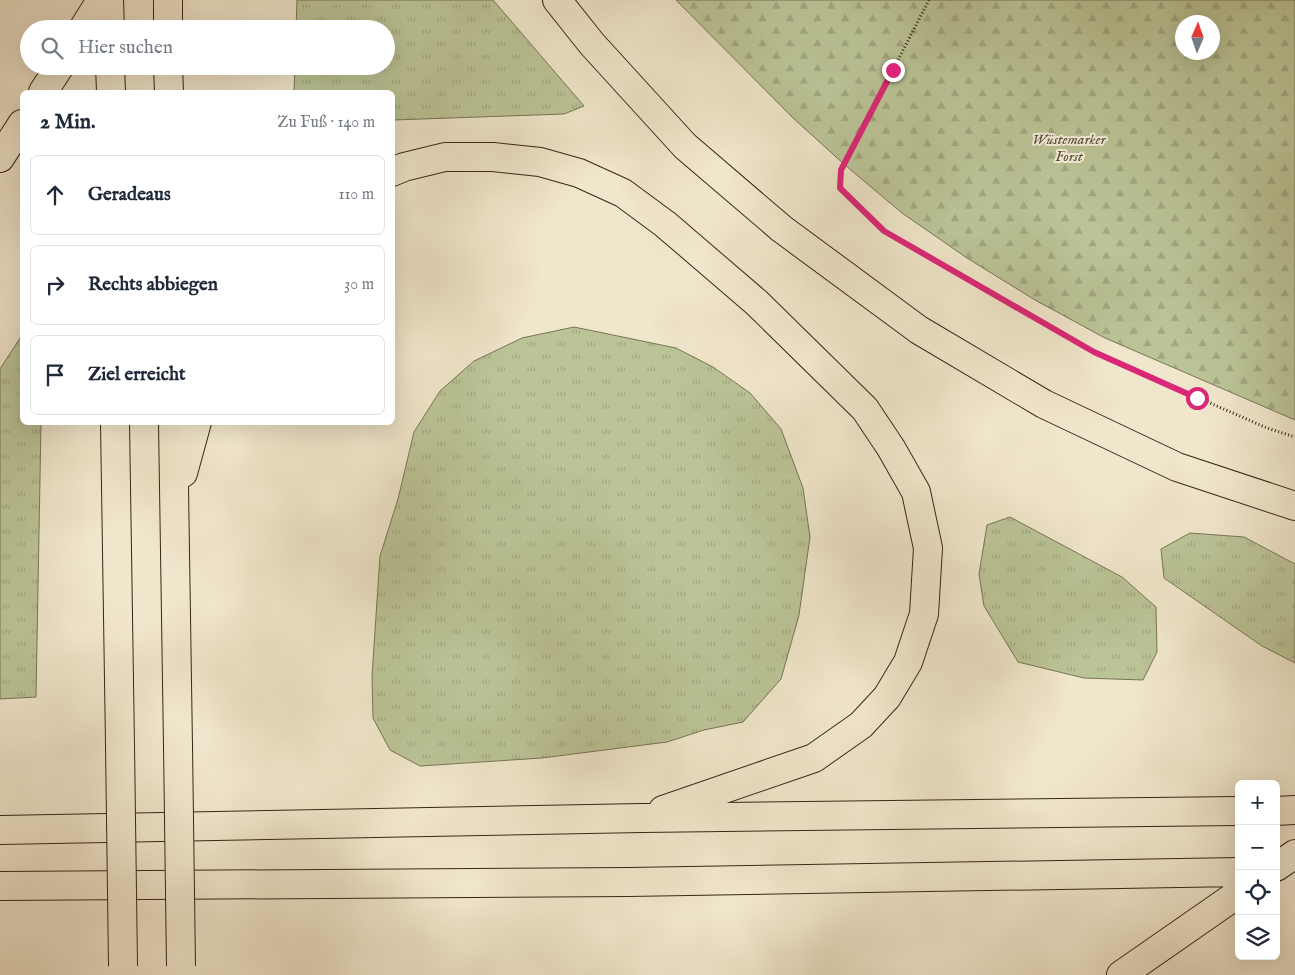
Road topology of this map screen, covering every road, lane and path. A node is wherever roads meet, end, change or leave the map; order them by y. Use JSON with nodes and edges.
{"nodes":[{"id":1,"x":101,"y":0,"type":"edge"},
{"id":2,"x":109,"y":0,"type":"edge"},
{"id":3,"x":168,"y":0,"type":"edge"},
{"id":4,"x":557,"y":0,"type":"edge"},
{"id":5,"x":929,"y":0,"type":"edge"},
{"id":6,"x":89,"y":20,"type":"edge"},
{"id":7,"x":110,"y":20,"type":"edge"},
{"id":8,"x":168,"y":20,"type":"edge"},
{"id":9,"x":54,"y":75,"type":"edge"},
{"id":10,"x":110,"y":75,"type":"edge"},
{"id":11,"x":168,"y":75,"type":"edge"},
{"id":12,"x":44,"y":90,"type":"edge"},
{"id":13,"x":110,"y":90,"type":"edge"},
{"id":14,"x":169,"y":90,"type":"edge"},
{"id":15,"x":20,"y":127,"type":"edge"},
{"id":16,"x":0,"y":158,"type":"edge"},
{"id":17,"x":395,"y":171,"type":"edge"},
{"id":18,"x":115,"y":425,"type":"edge"},
{"id":19,"x":173,"y":425,"type":"edge"},
{"id":20,"x":196,"y":425,"type":"edge"},
{"id":21,"x":1295,"y":437,"type":"edge"},
{"id":22,"x":174,"y":506,"type":"junction"},
{"id":23,"x":1295,"y":506,"type":"edge"},
{"id":24,"x":1295,"y":810,"type":"edge"},
{"id":25,"x":1235,"y":811,"type":"edge"},
{"id":26,"x":1280,"y":811,"type":"edge"},
{"id":27,"x":642,"y":818,"type":"junction"},
{"id":28,"x":0,"y":830,"type":"edge"},
{"id":29,"x":1295,"y":854,"type":"edge"},
{"id":30,"x":1280,"y":864,"type":"edge"},
{"id":31,"x":1280,"y":871,"type":"edge"},
{"id":32,"x":1295,"y":871,"type":"edge"},
{"id":33,"x":1235,"y":872,"type":"edge"},
{"id":34,"x":0,"y":886,"type":"edge"},
{"id":35,"x":1235,"y":896,"type":"edge"},
{"id":36,"x":123,"y":970,"type":"edge"},
{"id":37,"x":181,"y":970,"type":"edge"},
{"id":38,"x":1121,"y":975,"type":"edge"}],
"edges":[{"from":1,"to":6,"type":"highway"},
{"from":2,"to":7,"type":"highway"},
{"from":3,"to":8,"type":"highway"},
{"from":4,"to":23,"type":"highway"},
{"from":5,"to":21,"type":"path"},
{"from":9,"to":12,"type":"highway"},
{"from":10,"to":13,"type":"highway"},
{"from":11,"to":14,"type":"highway"},
{"from":15,"to":16,"type":"highway"},
{"from":17,"to":27,"type":"highway"},
{"from":18,"to":36,"type":"highway","bridge":true},
{"from":19,"to":22,"type":"highway"},
{"from":20,"to":22,"type":"highway"},
{"from":22,"to":37,"type":"highway","bridge":true},
{"from":24,"to":26,"type":"highway"},
{"from":25,"to":27,"type":"highway"},
{"from":27,"to":28,"type":"highway"},
{"from":29,"to":30,"type":"highway"},
{"from":31,"to":32,"type":"highway"},
{"from":33,"to":34,"type":"highway"},
{"from":35,"to":38,"type":"highway"}]}
